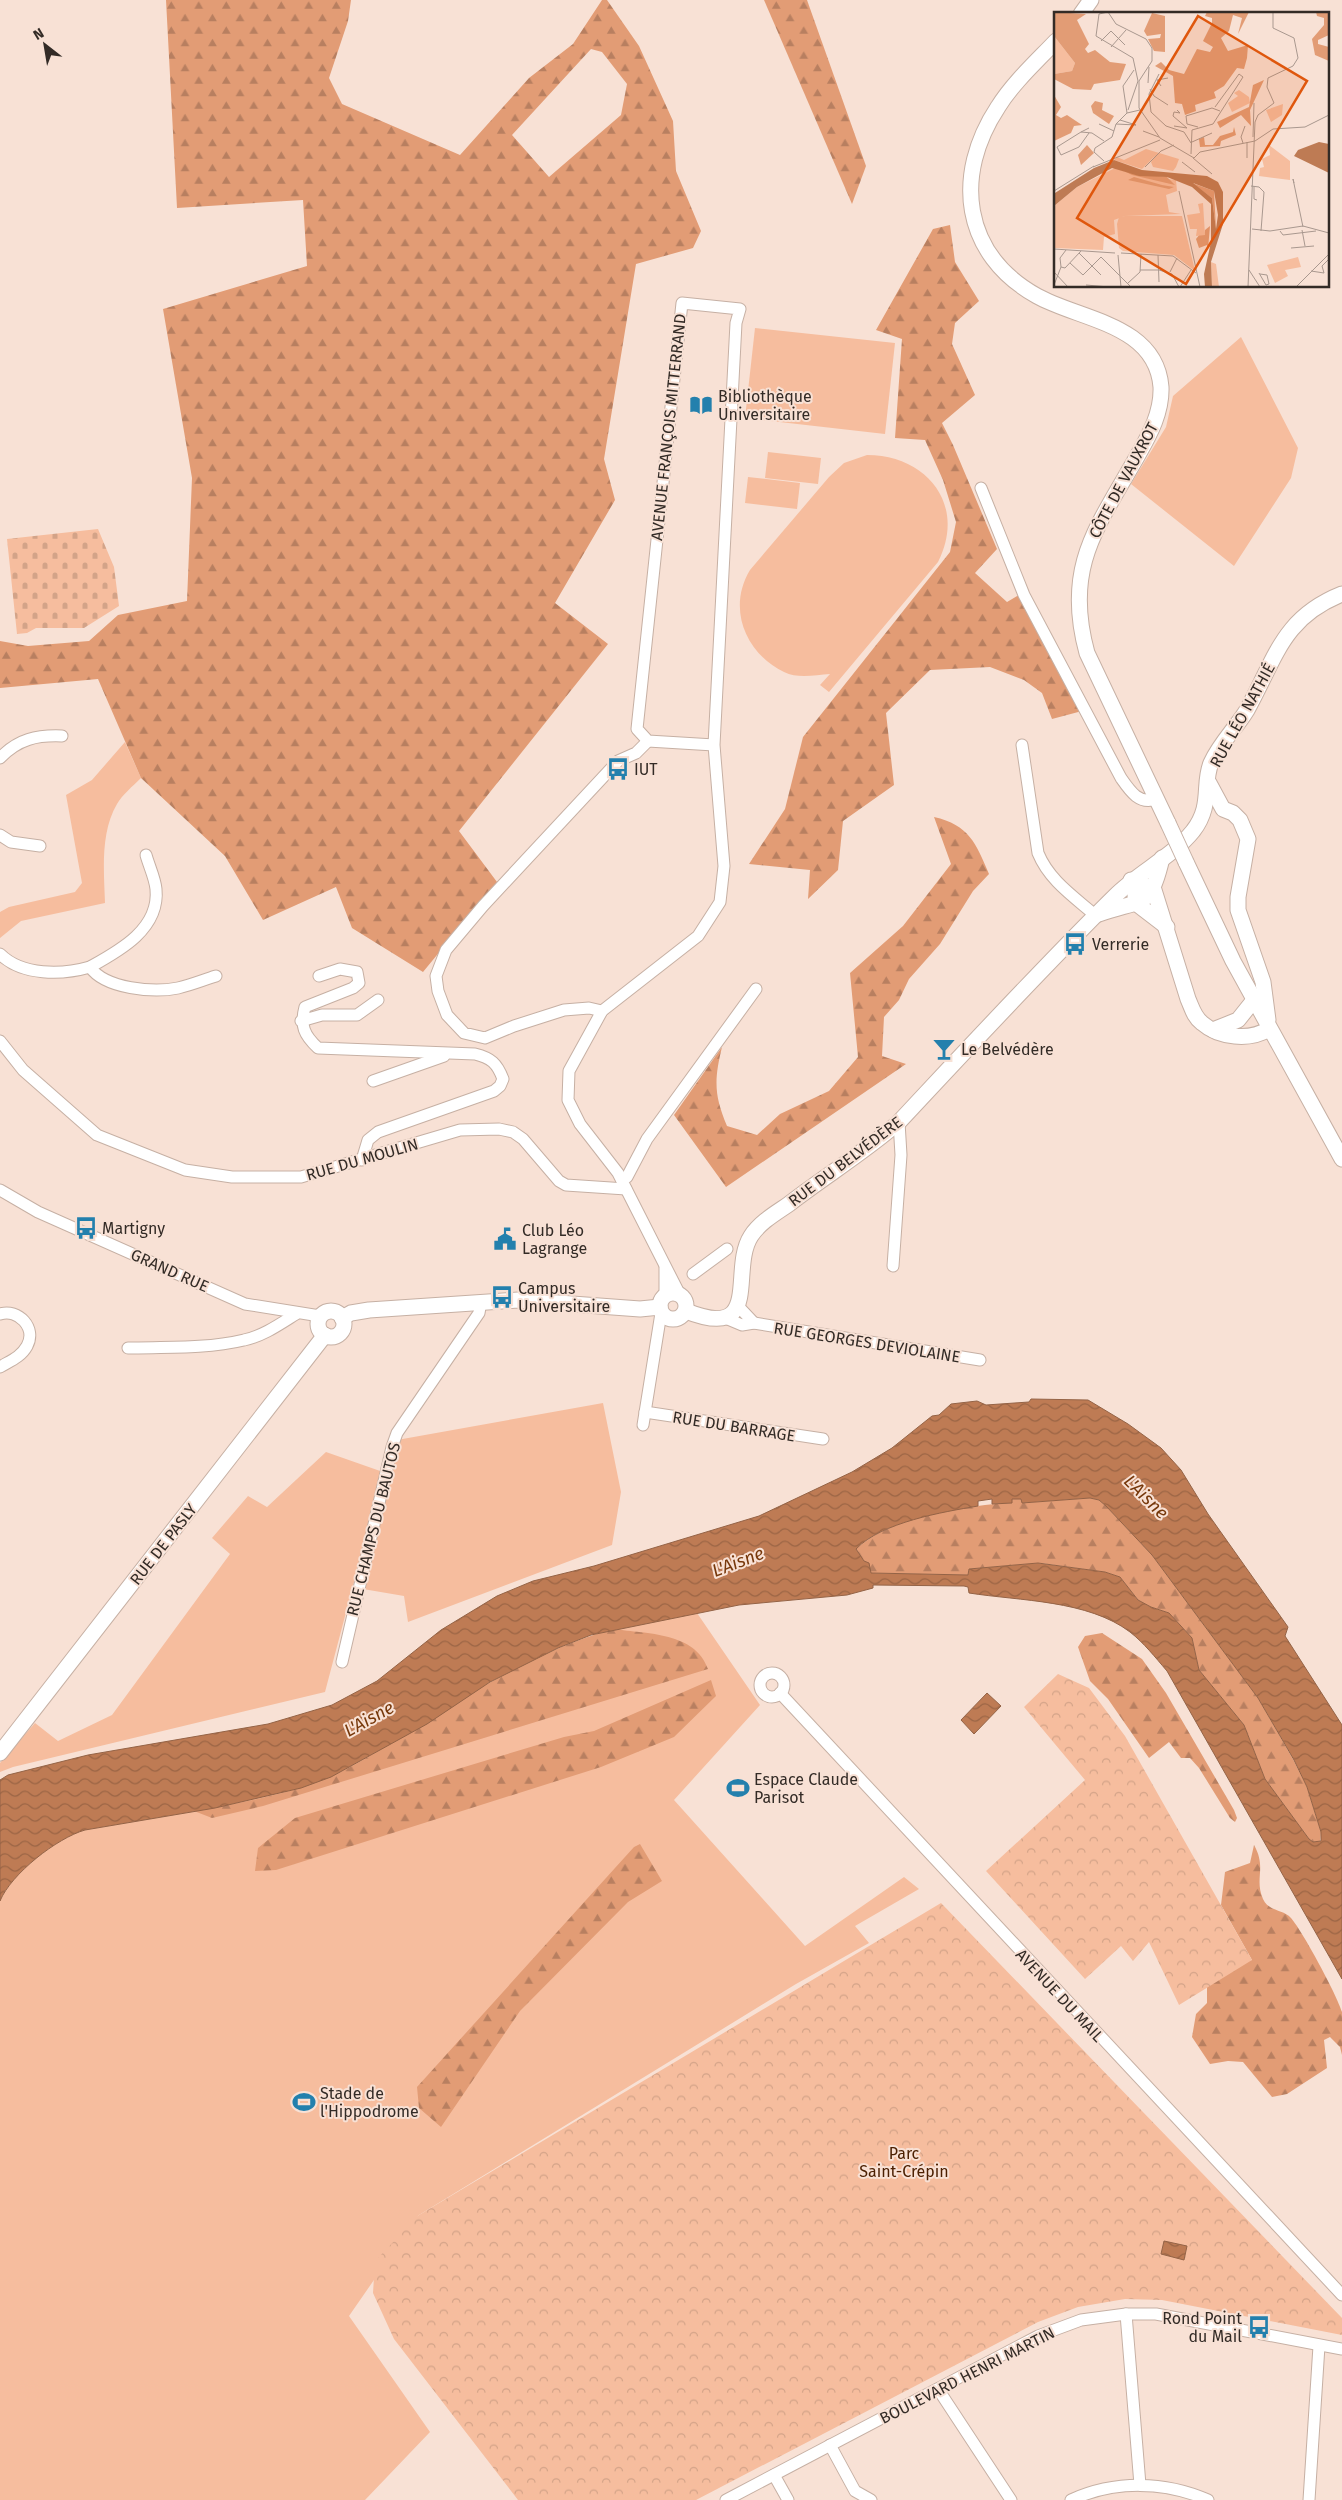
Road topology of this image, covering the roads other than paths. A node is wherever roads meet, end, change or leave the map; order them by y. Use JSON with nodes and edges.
{"nodes":[{"id":1,"x":1091,"y":0,"type":"edge"},
{"id":2,"x":1082,"y":12,"type":"edge"},
{"id":3,"x":1054,"y":43,"type":"edge"},
{"id":4,"x":981,"y":488,"type":"dead end"},
{"id":5,"x":1342,"y":594,"type":"edge"},
{"id":6,"x":62,"y":736,"type":"dead end"},
{"id":7,"x":648,"y":741,"type":"junction"},
{"id":8,"x":714,"y":745,"type":"junction"},
{"id":9,"x":1022,"y":745,"type":"dead end"},
{"id":10,"x":0,"y":758,"type":"edge"},
{"id":11,"x":1208,"y":783,"type":"junction"},
{"id":12,"x":1156,"y":799,"type":"junction"},
{"id":13,"x":1223,"y":809,"type":"junction"},
{"id":14,"x":1203,"y":814,"type":"junction"},
{"id":15,"x":0,"y":834,"type":"edge"},
{"id":16,"x":40,"y":846,"type":"dead end"},
{"id":17,"x":146,"y":855,"type":"dead end"},
{"id":18,"x":1162,"y":858,"type":"junction"},
{"id":19,"x":1131,"y":880,"type":"junction"},
{"id":20,"x":1154,"y":890,"type":"junction"},
{"id":21,"x":1137,"y":904,"type":"junction"},
{"id":22,"x":1096,"y":915,"type":"junction"},
{"id":23,"x":1167,"y":928,"type":"junction"},
{"id":24,"x":0,"y":954,"type":"edge"},
{"id":25,"x":90,"y":968,"type":"junction"},
{"id":26,"x":216,"y":976,"type":"dead end"},
{"id":27,"x":319,"y":976,"type":"dead end"},
{"id":28,"x":756,"y":989,"type":"dead end"},
{"id":29,"x":378,"y":1000,"type":"dead end"},
{"id":30,"x":1254,"y":1000,"type":"junction"},
{"id":31,"x":602,"y":1011,"type":"junction"},
{"id":32,"x":301,"y":1021,"type":"junction"},
{"id":33,"x":1269,"y":1029,"type":"junction"},
{"id":34,"x":1213,"y":1030,"type":"junction"},
{"id":35,"x":0,"y":1041,"type":"edge"},
{"id":36,"x":452,"y":1053,"type":"junction"},
{"id":37,"x":373,"y":1082,"type":"dead end"},
{"id":38,"x":899,"y":1122,"type":"junction"},
{"id":39,"x":1342,"y":1159,"type":"edge"},
{"id":40,"x":362,"y":1160,"type":"junction"},
{"id":41,"x":624,"y":1185,"type":"junction"},
{"id":42,"x":0,"y":1190,"type":"edge"},
{"id":43,"x":726,"y":1249,"type":"dead end"},
{"id":44,"x":893,"y":1266,"type":"dead end"},
{"id":45,"x":693,"y":1274,"type":"dead end"},
{"id":46,"x":481,"y":1302,"type":"junction"},
{"id":47,"x":667,"y":1302,"type":"junction"},
{"id":48,"x":737,"y":1305,"type":"junction"},
{"id":49,"x":686,"y":1311,"type":"junction"},
{"id":50,"x":0,"y":1314,"type":"edge"},
{"id":51,"x":296,"y":1314,"type":"junction"},
{"id":52,"x":320,"y":1316,"type":"junction"},
{"id":53,"x":342,"y":1318,"type":"junction"},
{"id":54,"x":723,"y":1318,"type":"junction"},
{"id":55,"x":754,"y":1323,"type":"junction"},
{"id":56,"x":325,"y":1335,"type":"junction"},
{"id":57,"x":128,"y":1348,"type":"dead end"},
{"id":58,"x":980,"y":1360,"type":"dead end"},
{"id":59,"x":0,"y":1367,"type":"edge"},
{"id":60,"x":645,"y":1412,"type":"junction"},
{"id":61,"x":643,"y":1425,"type":"dead end"},
{"id":62,"x":823,"y":1439,"type":"dead end"},
{"id":63,"x":342,"y":1662,"type":"dead end"},
{"id":64,"x":780,"y":1693,"type":"dead end"},
{"id":65,"x":0,"y":1753,"type":"edge"},
{"id":66,"x":1342,"y":2295,"type":"edge"},
{"id":67,"x":1126,"y":2314,"type":"junction"},
{"id":68,"x":1319,"y":2346,"type":"junction"},
{"id":69,"x":1342,"y":2349,"type":"edge"},
{"id":70,"x":938,"y":2388,"type":"junction"},
{"id":71,"x":830,"y":2446,"type":"junction"},
{"id":72,"x":774,"y":2475,"type":"junction"},
{"id":73,"x":1140,"y":2485,"type":"junction"},
{"id":74,"x":726,"y":2500,"type":"edge"},
{"id":75,"x":788,"y":2500,"type":"edge"},
{"id":76,"x":871,"y":2500,"type":"edge"},
{"id":77,"x":1011,"y":2500,"type":"edge"},
{"id":78,"x":1071,"y":2500,"type":"edge"},
{"id":79,"x":1208,"y":2500,"type":"edge"},
{"id":80,"x":1309,"y":2500,"type":"edge"}],
"edges":[{"from":1,"to":2,"type":"main road"},
{"from":3,"to":12,"type":"main road","name":"CÔTE DE VAUXROT"},
{"from":4,"to":12,"type":"street"},
{"from":5,"to":11,"type":"main road","name":"RUE LÉO NATHIÉ"},
{"from":6,"to":10,"type":"street"},
{"from":7,"to":8,"type":"street"},
{"from":7,"to":8,"type":"street","name":"AVENUE FRANÇOIS MITTERRAND"},
{"from":7,"to":31,"type":"street"},
{"from":8,"to":31,"type":"street","name":"AVENUE FRANÇOIS MITTERRAND"},
{"from":9,"to":22,"type":"street"},
{"from":11,"to":13,"type":"main road","name":"RUE LÉO NATHIÉ"},
{"from":11,"to":14,"type":"main road"},
{"from":12,"to":30,"type":"main road","name":"CÔTE DE VAUXROT","bridge":true},
{"from":13,"to":14,"type":"main road"},
{"from":13,"to":33,"type":"main road","name":"RUE LÉO NATHIÉ"},
{"from":14,"to":18,"type":"main road","name":"RUE DU BELVÉDÈRE"},
{"from":15,"to":16,"type":"street"},
{"from":17,"to":25,"type":"street"},
{"from":18,"to":19,"type":"main road","name":"RUE DU BELVÉDÈRE"},
{"from":18,"to":20,"type":"main road"},
{"from":19,"to":20,"type":"main road"},
{"from":19,"to":21,"type":"main road"},
{"from":19,"to":22,"type":"main road","name":"RUE DU BELVÉDÈRE"},
{"from":20,"to":21,"type":"main road"},
{"from":20,"to":23,"type":"main road"},
{"from":21,"to":22,"type":"main road"},
{"from":21,"to":23,"type":"main road"},
{"from":22,"to":38,"type":"main road","name":"RUE DU BELVÉDÈRE"},
{"from":23,"to":34,"type":"main road"},
{"from":24,"to":25,"type":"street"},
{"from":25,"to":26,"type":"street"},
{"from":27,"to":32,"type":"street"},
{"from":28,"to":41,"type":"street"},
{"from":29,"to":32,"type":"street"},
{"from":30,"to":33,"type":"main road","name":"CÔTE DE VAUXROT"},
{"from":30,"to":34,"type":"main road"},
{"from":31,"to":41,"type":"street","name":"AVENUE FRANÇOIS MITTERRAND"},
{"from":32,"to":36,"type":"street"},
{"from":33,"to":34,"type":"main road"},
{"from":33,"to":39,"type":"main road","name":"CÔTE DE VAUXROT"},
{"from":35,"to":40,"type":"street","name":"RUE DU MOULIN"},
{"from":36,"to":37,"type":"street"},
{"from":36,"to":40,"type":"street"},
{"from":38,"to":44,"type":"street"},
{"from":38,"to":48,"type":"main road","name":"RUE DU BELVÉDÈRE"},
{"from":40,"to":41,"type":"street","name":"RUE DU MOULIN"},
{"from":41,"to":47,"type":"street","name":"AVENUE FRANÇOIS MITTERRAND"},
{"from":42,"to":51,"type":"street","name":"GRAND RUE"},
{"from":43,"to":45,"type":"street"},
{"from":46,"to":47,"type":"main road"},
{"from":46,"to":53,"type":"main road"},
{"from":46,"to":63,"type":"street","name":"RUE CHAMPS DU BAUTOS"},
{"from":47,"to":49,"type":"main road"},
{"from":47,"to":49,"type":"main road"},
{"from":47,"to":60,"type":"street"},
{"from":48,"to":54,"type":"main road"},
{"from":48,"to":55,"type":"street","name":"RUE GEORGES DEVIOLAINE"},
{"from":49,"to":54,"type":"main road","name":"RUE GEORGES DEVIOLAINE"},
{"from":50,"to":59,"type":"street"},
{"from":51,"to":52,"type":"street","name":"GRAND RUE"},
{"from":51,"to":57,"type":"street"},
{"from":52,"to":53,"type":"main road"},
{"from":52,"to":56,"type":"main road"},
{"from":53,"to":56,"type":"main road"},
{"from":54,"to":55,"type":"street","name":"RUE GEORGES DEVIOLAINE"},
{"from":55,"to":58,"type":"street","name":"RUE GEORGES DEVIOLAINE"},
{"from":56,"to":65,"type":"main road","name":"RUE DE PASLY"},
{"from":60,"to":61,"type":"street"},
{"from":60,"to":62,"type":"street","name":"RUE DU BARRAGE"},
{"from":64,"to":66,"type":"street","name":"AVENUE DU MAIL"},
{"from":67,"to":68,"type":"street","name":"BOULEVARD HENRI MARTIN"},
{"from":67,"to":70,"type":"street","name":"BOULEVARD HENRI MARTIN"},
{"from":67,"to":73,"type":"street"},
{"from":68,"to":69,"type":"street","name":"BOULEVARD HENRI MARTIN"},
{"from":68,"to":80,"type":"street"},
{"from":70,"to":71,"type":"street","name":"BOULEVARD HENRI MARTIN"},
{"from":70,"to":77,"type":"street"},
{"from":71,"to":72,"type":"street","name":"BOULEVARD HENRI MARTIN"},
{"from":71,"to":76,"type":"street"},
{"from":72,"to":74,"type":"street","name":"BOULEVARD HENRI MARTIN"},
{"from":72,"to":75,"type":"street"},
{"from":73,"to":78,"type":"street"},
{"from":73,"to":79,"type":"street"}]}
